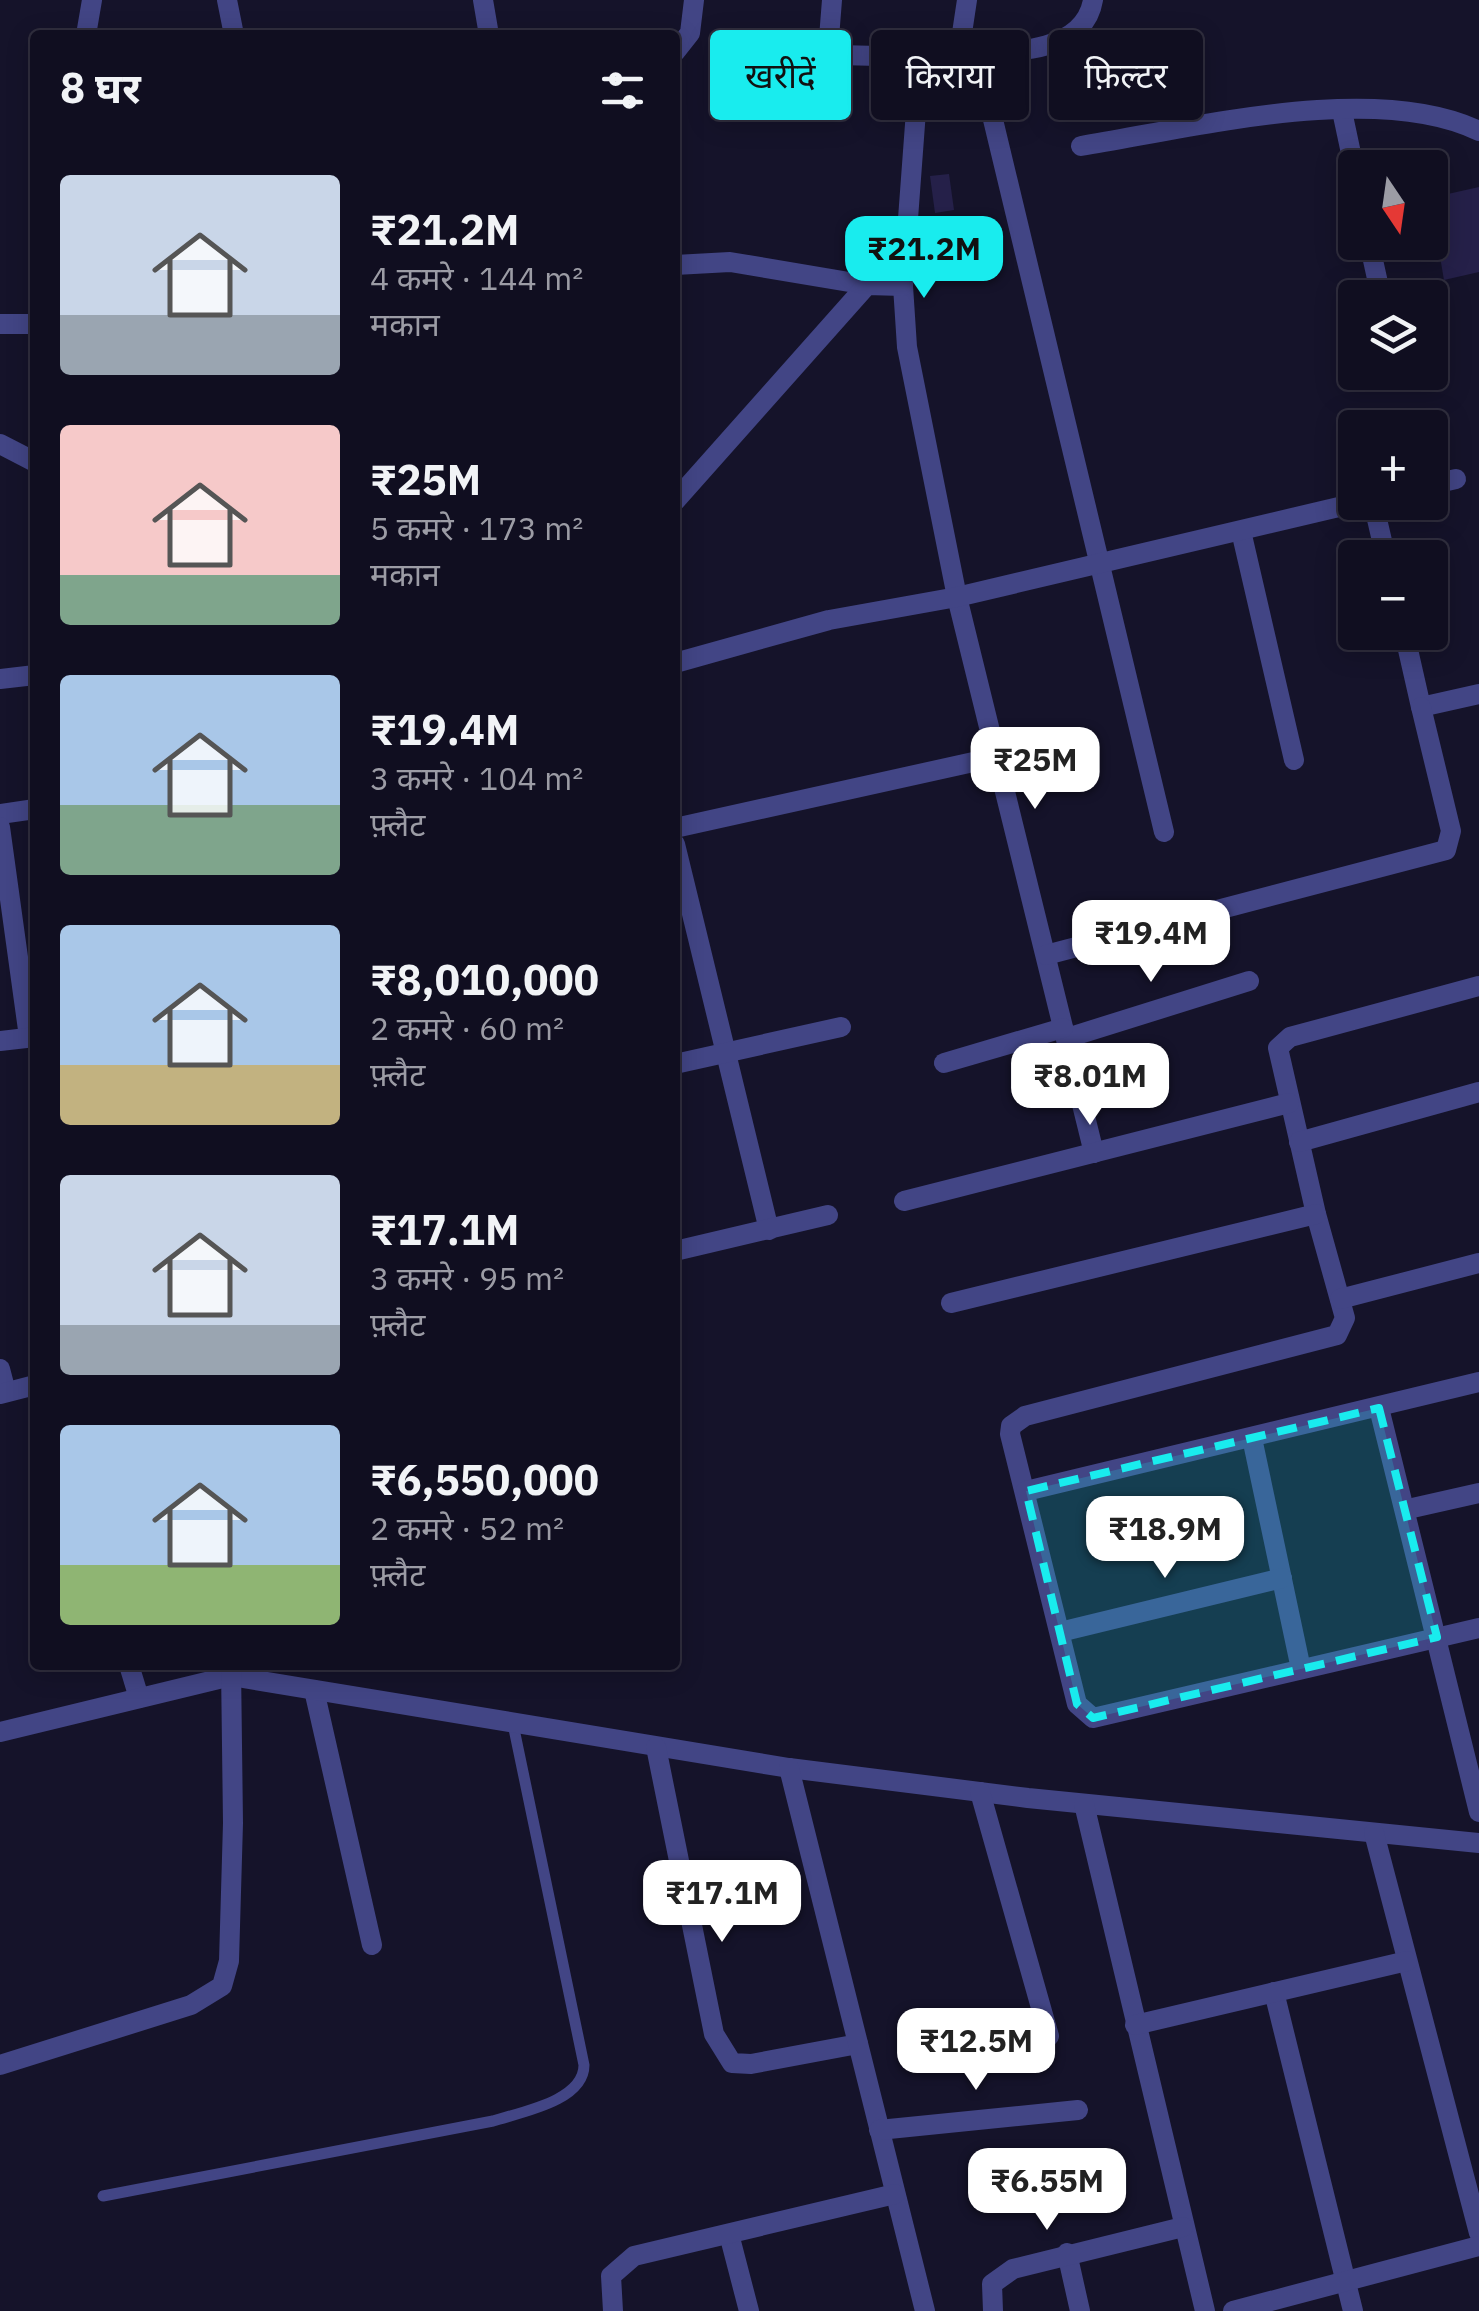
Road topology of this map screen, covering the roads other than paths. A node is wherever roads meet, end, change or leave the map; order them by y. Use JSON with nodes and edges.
{"nodes":[{"id":1,"x":92,"y":0,"type":"edge"},
{"id":2,"x":227,"y":0,"type":"edge"},
{"id":3,"x":482,"y":0,"type":"edge"},
{"id":4,"x":694,"y":0,"type":"edge"},
{"id":5,"x":832,"y":0,"type":"edge"},
{"id":6,"x":967,"y":0,"type":"edge"},
{"id":7,"x":1093,"y":0,"type":"edge"},
{"id":8,"x":87,"y":30,"type":"edge"},
{"id":9,"x":233,"y":30,"type":"edge"},
{"id":10,"x":488,"y":30,"type":"edge"},
{"id":11,"x":968,"y":30,"type":"edge"},
{"id":12,"x":680,"y":46,"type":"edge"},
{"id":13,"x":1029,"y":48,"type":"edge"},
{"id":14,"x":871,"y":56,"type":"edge"},
{"id":15,"x":1342,"y":111,"type":"junction"},
{"id":16,"x":915,"y":120,"type":"edge"},
{"id":17,"x":985,"y":120,"type":"edge"},
{"id":18,"x":1479,"y":132,"type":"edge"},
{"id":19,"x":1081,"y":146,"type":"dead end"},
{"id":20,"x":1350,"y":150,"type":"edge"},
{"id":21,"x":680,"y":265,"type":"edge"},
{"id":22,"x":867,"y":285,"type":"junction"},
{"id":23,"x":903,"y":286,"type":"junction"},
{"id":24,"x":0,"y":324,"type":"edge"},
{"id":25,"x":30,"y":324,"type":"edge"},
{"id":26,"x":1,"y":448,"type":"edge"},
{"id":27,"x":30,"y":460,"type":"edge"},
{"id":28,"x":1456,"y":478,"type":"dead end"},
{"id":29,"x":1448,"y":480,"type":"edge"},
{"id":30,"x":680,"y":495,"type":"edge"},
{"id":31,"x":1338,"y":507,"type":"edge"},
{"id":32,"x":1241,"y":530,"type":"junction"},
{"id":33,"x":1096,"y":563,"type":"junction"},
{"id":34,"x":957,"y":597,"type":"junction"},
{"id":35,"x":1408,"y":650,"type":"edge"},
{"id":36,"x":680,"y":662,"type":"edge"},
{"id":37,"x":30,"y":676,"type":"edge"},
{"id":38,"x":0,"y":679,"type":"edge"},
{"id":39,"x":1479,"y":694,"type":"edge"},
{"id":40,"x":1422,"y":707,"type":"junction"},
{"id":41,"x":996,"y":757,"type":"junction"},
{"id":42,"x":1294,"y":760,"type":"dead end"},
{"id":43,"x":30,"y":811,"type":"edge"},
{"id":44,"x":0,"y":814,"type":"edge"},
{"id":45,"x":0,"y":826,"type":"edge"},
{"id":46,"x":680,"y":827,"type":"edge"},
{"id":47,"x":1164,"y":832,"type":"dead end"},
{"id":48,"x":680,"y":864,"type":"edge"},
{"id":49,"x":7,"y":935,"type":"edge"},
{"id":50,"x":1046,"y":955,"type":"junction"},
{"id":51,"x":1249,"y":981,"type":"dead end"},
{"id":52,"x":1479,"y":986,"type":"edge"},
{"id":53,"x":840,"y":1026,"type":"dead end"},
{"id":54,"x":30,"y":1029,"type":"edge"},
{"id":55,"x":1065,"y":1033,"type":"junction"},
{"id":56,"x":30,"y":1037,"type":"edge"},
{"id":57,"x":0,"y":1041,"type":"edge"},
{"id":58,"x":726,"y":1052,"type":"junction"},
{"id":59,"x":680,"y":1063,"type":"edge"},
{"id":60,"x":944,"y":1063,"type":"dead end"},
{"id":61,"x":1479,"y":1092,"type":"edge"},
{"id":62,"x":1289,"y":1103,"type":"junction"},
{"id":63,"x":1299,"y":1142,"type":"junction"},
{"id":64,"x":1094,"y":1153,"type":"junction"},
{"id":65,"x":904,"y":1201,"type":"dead end"},
{"id":66,"x":1316,"y":1214,"type":"junction"},
{"id":67,"x":828,"y":1215,"type":"dead end"},
{"id":68,"x":770,"y":1230,"type":"junction"},
{"id":69,"x":680,"y":1250,"type":"edge"},
{"id":70,"x":1479,"y":1263,"type":"edge"},
{"id":71,"x":1340,"y":1299,"type":"junction"},
{"id":72,"x":951,"y":1303,"type":"dead end"},
{"id":73,"x":0,"y":1368,"type":"edge"},
{"id":74,"x":1479,"y":1382,"type":"edge"},
{"id":75,"x":30,"y":1386,"type":"edge"},
{"id":76,"x":3,"y":1393,"type":"edge"},
{"id":77,"x":1379,"y":1408,"type":"junction"},
{"id":78,"x":1252,"y":1438,"type":"junction"},
{"id":79,"x":1026,"y":1491,"type":"junction"},
{"id":80,"x":1479,"y":1492,"type":"edge"},
{"id":81,"x":1408,"y":1509,"type":"junction"},
{"id":82,"x":1282,"y":1578,"type":"junction"},
{"id":83,"x":1479,"y":1628,"type":"edge"},
{"id":84,"x":1060,"y":1632,"type":"junction"},
{"id":85,"x":1436,"y":1637,"type":"junction"},
{"id":86,"x":131,"y":1670,"type":"edge"},
{"id":87,"x":231,"y":1670,"type":"edge"},
{"id":88,"x":1301,"y":1670,"type":"junction"},
{"id":89,"x":314,"y":1690,"type":"junction"},
{"id":90,"x":139,"y":1698,"type":"junction"},
{"id":91,"x":512,"y":1724,"type":"junction"},
{"id":92,"x":0,"y":1732,"type":"edge"},
{"id":93,"x":656,"y":1747,"type":"junction"},
{"id":94,"x":789,"y":1768,"type":"junction"},
{"id":95,"x":980,"y":1792,"type":"junction"},
{"id":96,"x":1084,"y":1804,"type":"junction"},
{"id":97,"x":1479,"y":1812,"type":"edge"},
{"id":98,"x":1374,"y":1833,"type":"junction"},
{"id":99,"x":1479,"y":1843,"type":"edge"},
{"id":100,"x":372,"y":1945,"type":"dead end"},
{"id":101,"x":1407,"y":1961,"type":"junction"},
{"id":102,"x":1274,"y":1992,"type":"junction"},
{"id":103,"x":1135,"y":2025,"type":"junction"},
{"id":104,"x":1048,"y":2036,"type":"dead end"},
{"id":105,"x":858,"y":2044,"type":"junction"},
{"id":106,"x":0,"y":2065,"type":"edge"},
{"id":107,"x":1078,"y":2110,"type":"dead end"},
{"id":108,"x":879,"y":2130,"type":"junction"},
{"id":109,"x":895,"y":2194,"type":"junction"},
{"id":110,"x":102,"y":2196,"type":"dead end"},
{"id":111,"x":1183,"y":2227,"type":"junction"},
{"id":112,"x":1479,"y":2233,"type":"edge"},
{"id":113,"x":729,"y":2234,"type":"junction"},
{"id":114,"x":1479,"y":2246,"type":"edge"},
{"id":115,"x":1067,"y":2253,"type":"junction"},
{"id":116,"x":1346,"y":2282,"type":"junction"},
{"id":117,"x":613,"y":2311,"type":"edge"},
{"id":118,"x":749,"y":2311,"type":"edge"},
{"id":119,"x":926,"y":2311,"type":"edge"},
{"id":120,"x":992,"y":2311,"type":"edge"},
{"id":121,"x":1080,"y":2311,"type":"edge"},
{"id":122,"x":1206,"y":2311,"type":"edge"},
{"id":123,"x":1233,"y":2311,"type":"edge"},
{"id":124,"x":1353,"y":2311,"type":"edge"}],
"edges":[{"from":1,"to":8,"type":"street"},
{"from":2,"to":9,"type":"street"},
{"from":3,"to":10,"type":"street"},
{"from":4,"to":12,"type":"street"},
{"from":5,"to":14,"type":"street"},
{"from":6,"to":11,"type":"street"},
{"from":7,"to":13,"type":"street"},
{"from":15,"to":18,"type":"street"},
{"from":15,"to":19,"type":"street"},
{"from":15,"to":20,"type":"street"},
{"from":16,"to":23,"type":"street"},
{"from":17,"to":33,"type":"street"},
{"from":21,"to":22,"type":"street"},
{"from":22,"to":23,"type":"street"},
{"from":22,"to":30,"type":"street"},
{"from":23,"to":34,"type":"street"},
{"from":24,"to":25,"type":"street"},
{"from":26,"to":27,"type":"street"},
{"from":28,"to":29,"type":"street"},
{"from":31,"to":32,"type":"street"},
{"from":32,"to":33,"type":"street"},
{"from":32,"to":42,"type":"street"},
{"from":33,"to":34,"type":"street"},
{"from":33,"to":47,"type":"street"},
{"from":34,"to":36,"type":"street"},
{"from":34,"to":41,"type":"street"},
{"from":35,"to":40,"type":"street"},
{"from":37,"to":38,"type":"street"},
{"from":39,"to":40,"type":"street"},
{"from":40,"to":50,"type":"street"},
{"from":41,"to":46,"type":"street"},
{"from":41,"to":50,"type":"street"},
{"from":43,"to":44,"type":"street"},
{"from":45,"to":49,"type":"street"},
{"from":48,"to":58,"type":"street"},
{"from":49,"to":54,"type":"street"},
{"from":50,"to":55,"type":"street"},
{"from":51,"to":55,"type":"street"},
{"from":52,"to":62,"type":"street"},
{"from":53,"to":58,"type":"street"},
{"from":55,"to":60,"type":"street"},
{"from":55,"to":64,"type":"street"},
{"from":56,"to":57,"type":"street"},
{"from":58,"to":59,"type":"street"},
{"from":58,"to":68,"type":"street"},
{"from":61,"to":63,"type":"street"},
{"from":62,"to":63,"type":"street"},
{"from":62,"to":64,"type":"street"},
{"from":63,"to":66,"type":"street"},
{"from":64,"to":65,"type":"street"},
{"from":66,"to":71,"type":"street"},
{"from":66,"to":72,"type":"street"},
{"from":67,"to":68,"type":"street"},
{"from":68,"to":69,"type":"street"},
{"from":70,"to":71,"type":"street"},
{"from":71,"to":79,"type":"street"},
{"from":73,"to":76,"type":"street"},
{"from":74,"to":77,"type":"street"},
{"from":75,"to":76,"type":"street"},
{"from":77,"to":78,"type":"street"},
{"from":77,"to":81,"type":"street"},
{"from":78,"to":79,"type":"street"},
{"from":78,"to":82,"type":"street"},
{"from":79,"to":84,"type":"street"},
{"from":80,"to":81,"type":"street"},
{"from":81,"to":85,"type":"street"},
{"from":82,"to":84,"type":"street"},
{"from":82,"to":88,"type":"street"},
{"from":83,"to":85,"type":"street"},
{"from":84,"to":88,"type":"street"},
{"from":85,"to":88,"type":"street"},
{"from":85,"to":97,"type":"street"},
{"from":86,"to":90,"type":"street"},
{"from":87,"to":89,"type":"street"},
{"from":87,"to":90,"type":"street"},
{"from":87,"to":106,"type":"street"},
{"from":89,"to":91,"type":"street"},
{"from":89,"to":100,"type":"street"},
{"from":90,"to":92,"type":"street"},
{"from":91,"to":93,"type":"street"},
{"from":91,"to":110,"type":"lane"},
{"from":93,"to":94,"type":"street"},
{"from":93,"to":105,"type":"street"},
{"from":94,"to":95,"type":"street"},
{"from":94,"to":105,"type":"street"},
{"from":95,"to":96,"type":"street"},
{"from":95,"to":104,"type":"street"},
{"from":96,"to":98,"type":"street"},
{"from":96,"to":103,"type":"street"},
{"from":98,"to":99,"type":"street"},
{"from":98,"to":101,"type":"street"},
{"from":101,"to":102,"type":"street"},
{"from":101,"to":112,"type":"street"},
{"from":102,"to":103,"type":"street"},
{"from":102,"to":116,"type":"street"},
{"from":103,"to":111,"type":"street"},
{"from":105,"to":108,"type":"street"},
{"from":107,"to":108,"type":"street"},
{"from":108,"to":109,"type":"street"},
{"from":109,"to":113,"type":"street"},
{"from":109,"to":119,"type":"street"},
{"from":111,"to":115,"type":"street"},
{"from":111,"to":122,"type":"street"},
{"from":113,"to":117,"type":"street"},
{"from":113,"to":118,"type":"street"},
{"from":114,"to":116,"type":"street"},
{"from":115,"to":120,"type":"street"},
{"from":115,"to":121,"type":"street"},
{"from":116,"to":123,"type":"street"},
{"from":116,"to":124,"type":"street"}]}
